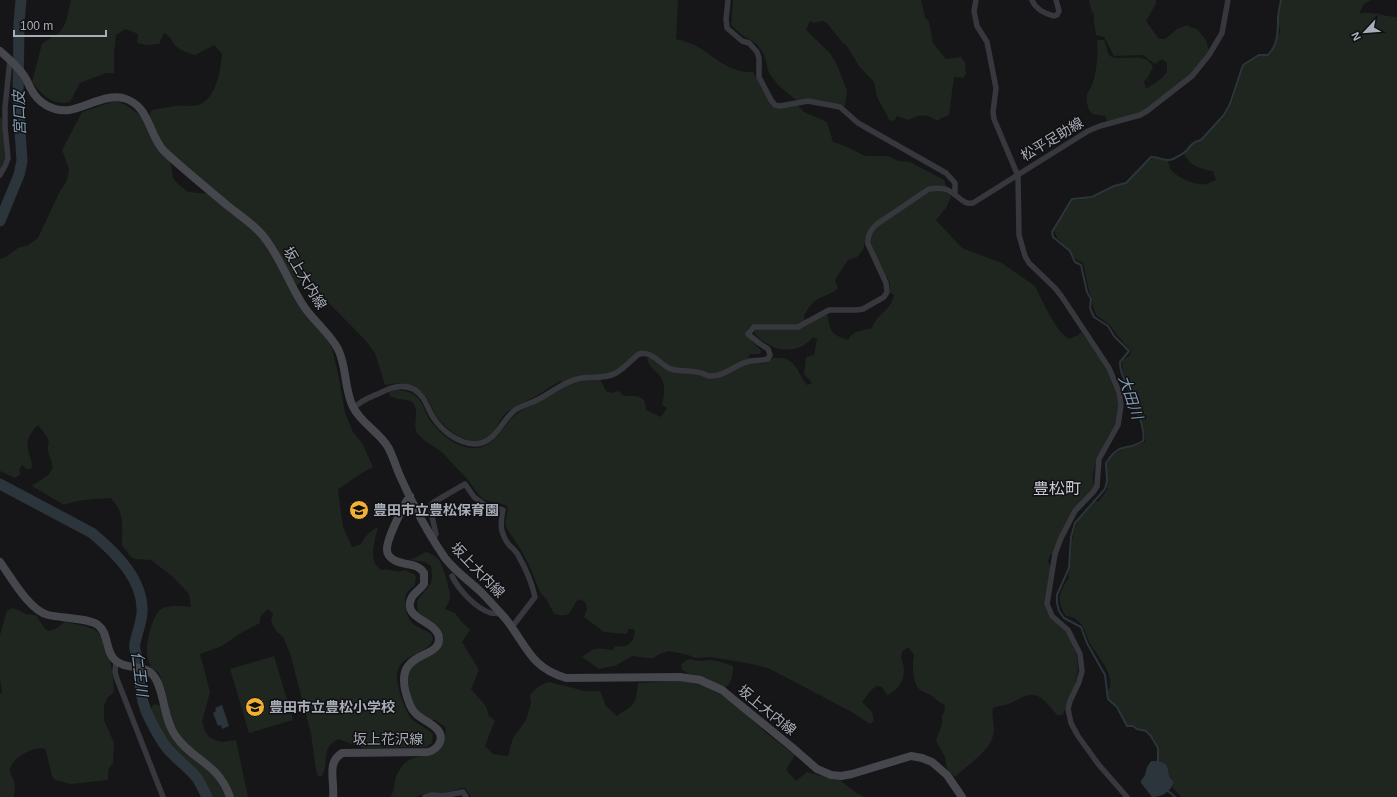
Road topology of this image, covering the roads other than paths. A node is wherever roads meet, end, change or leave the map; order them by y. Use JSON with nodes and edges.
{"nodes":[{"id":1,"x":728,"y":0,"type":"edge"},
{"id":2,"x":976,"y":0,"type":"edge"},
{"id":3,"x":1032,"y":0,"type":"edge"},
{"id":4,"x":1056,"y":0,"type":"edge"},
{"id":5,"x":1228,"y":0,"type":"edge"},
{"id":6,"x":0,"y":51,"type":"edge"},
{"id":7,"x":12,"y":62,"type":"junction"},
{"id":8,"x":0,"y":175,"type":"edge"},
{"id":9,"x":1018,"y":176,"type":"junction"},
{"id":10,"x":955,"y":195,"type":"junction"},
{"id":11,"x":354,"y":408,"type":"junction"},
{"id":12,"x":410,"y":496,"type":"junction"},
{"id":13,"x":433,"y":539,"type":"junction"},
{"id":14,"x":0,"y":562,"type":"edge"},
{"id":15,"x":452,"y":576,"type":"dead end"},
{"id":16,"x":501,"y":614,"type":"junction"},
{"id":17,"x":512,"y":627,"type":"junction"},
{"id":18,"x":118,"y":663,"type":"junction"},
{"id":19,"x":163,"y":797,"type":"edge"},
{"id":20,"x":230,"y":797,"type":"edge"},
{"id":21,"x":333,"y":797,"type":"edge"},
{"id":22,"x":425,"y":797,"type":"edge"},
{"id":23,"x":466,"y":797,"type":"edge"},
{"id":24,"x":962,"y":797,"type":"edge"},
{"id":25,"x":1127,"y":797,"type":"edge"}],
"edges":[{"from":1,"to":10,"type":"street"},
{"from":2,"to":9,"type":"street"},
{"from":3,"to":4,"type":"street"},
{"from":5,"to":9,"type":"street","name":"松平足助線"},
{"from":6,"to":7,"type":"main road","name":"坂上大内線"},
{"from":7,"to":8,"type":"street"},
{"from":7,"to":11,"type":"main road","name":"坂上大内線"},
{"from":9,"to":10,"type":"street","name":"松平足助線"},
{"from":9,"to":25,"type":"street"},
{"from":10,"to":11,"type":"street"},
{"from":11,"to":12,"type":"main road","name":"坂上大内線"},
{"from":12,"to":13,"type":"main road","name":"坂上大内線"},
{"from":12,"to":21,"type":"main road","name":"坂上花沢線"},
{"from":13,"to":16,"type":"main road","name":"坂上大内線"},
{"from":13,"to":17,"type":"street"},
{"from":14,"to":18,"type":"main road"},
{"from":15,"to":16,"type":"street"},
{"from":16,"to":17,"type":"main road","name":"坂上大内線"},
{"from":17,"to":24,"type":"main road","name":"坂上大内線"},
{"from":18,"to":19,"type":"street"},
{"from":18,"to":20,"type":"main road"},
{"from":22,"to":23,"type":"street"}]}
